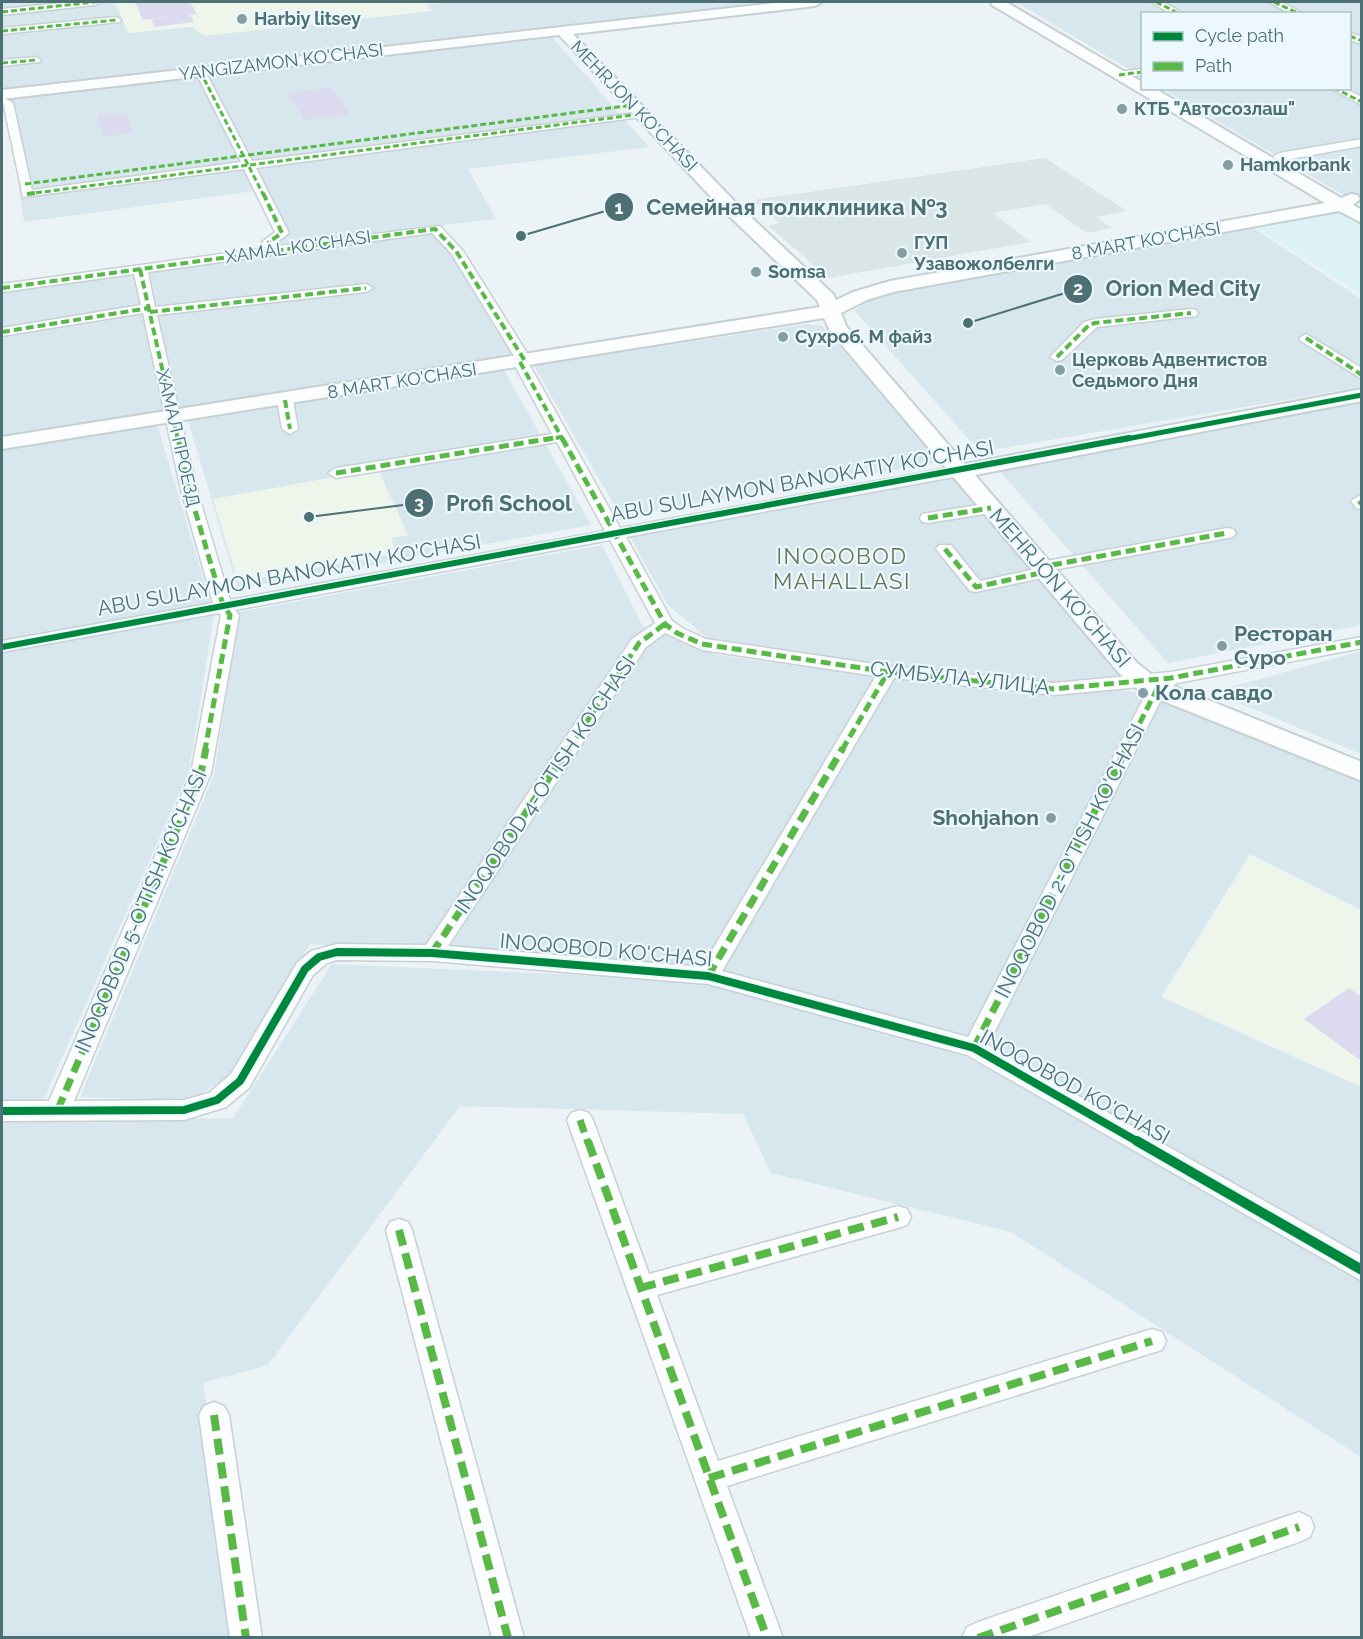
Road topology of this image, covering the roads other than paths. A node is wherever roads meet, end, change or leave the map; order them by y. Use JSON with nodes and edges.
{"nodes":[{"id":1,"x":95,"y":2,"type":"edge"},
{"id":2,"x":780,"y":2,"type":"edge"},
{"id":3,"x":815,"y":2,"type":"edge"},
{"id":4,"x":997,"y":2,"type":"edge"},
{"id":5,"x":1016,"y":2,"type":"edge"},
{"id":6,"x":1156,"y":2,"type":"edge"},
{"id":7,"x":1274,"y":2,"type":"edge"},
{"id":8,"x":2,"y":12,"type":"edge"},
{"id":9,"x":1176,"y":12,"type":"edge"},
{"id":10,"x":1296,"y":12,"type":"edge"},
{"id":11,"x":116,"y":20,"type":"dead end"},
{"id":12,"x":561,"y":29,"type":"junction"},
{"id":13,"x":2,"y":31,"type":"edge"},
{"id":14,"x":36,"y":60,"type":"dead end"},
{"id":15,"x":2,"y":63,"type":"edge"},
{"id":16,"x":200,"y":71,"type":"junction"},
{"id":17,"x":1140,"y":74,"type":"edge"},
{"id":18,"x":1119,"y":75,"type":"junction"},
{"id":19,"x":1141,"y":87,"type":"edge"},
{"id":20,"x":1146,"y":90,"type":"edge"},
{"id":21,"x":1165,"y":90,"type":"edge"},
{"id":22,"x":1338,"y":90,"type":"edge"},
{"id":23,"x":2,"y":94,"type":"edge"},
{"id":24,"x":2,"y":100,"type":"edge"},
{"id":25,"x":1362,"y":102,"type":"edge"},
{"id":26,"x":637,"y":110,"type":"junction"},
{"id":27,"x":1362,"y":142,"type":"edge"},
{"id":28,"x":1279,"y":157,"type":"junction"},
{"id":29,"x":246,"y":160,"type":"junction"},
{"id":30,"x":1346,"y":202,"type":"edge"},
{"id":31,"x":1362,"y":218,"type":"edge"},
{"id":32,"x":273,"y":251,"type":"junction"},
{"id":33,"x":140,"y":269,"type":"junction"},
{"id":34,"x":809,"y":281,"type":"junction"},
{"id":35,"x":848,"y":286,"type":"junction"},
{"id":36,"x":2,"y":288,"type":"edge"},
{"id":37,"x":366,"y":288,"type":"dead end"},
{"id":38,"x":149,"y":310,"type":"junction"},
{"id":39,"x":832,"y":312,"type":"junction"},
{"id":40,"x":1191,"y":313,"type":"dead end"},
{"id":41,"x":801,"y":317,"type":"junction"},
{"id":42,"x":2,"y":332,"type":"edge"},
{"id":43,"x":1306,"y":338,"type":"dead end"},
{"id":44,"x":1057,"y":357,"type":"dead end"},
{"id":45,"x":523,"y":362,"type":"junction"},
{"id":46,"x":1362,"y":375,"type":"edge"},
{"id":47,"x":1362,"y":395,"type":"edge"},
{"id":48,"x":285,"y":400,"type":"junction"},
{"id":49,"x":173,"y":416,"type":"junction"},
{"id":50,"x":290,"y":429,"type":"dead end"},
{"id":51,"x":561,"y":437,"type":"junction"},
{"id":52,"x":2,"y":443,"type":"edge"},
{"id":53,"x":964,"y":470,"type":"junction"},
{"id":54,"x":336,"y":473,"type":"dead end"},
{"id":55,"x":991,"y":508,"type":"junction"},
{"id":56,"x":928,"y":518,"type":"dead end"},
{"id":57,"x":1227,"y":533,"type":"dead end"},
{"id":58,"x":616,"y":534,"type":"junction"},
{"id":59,"x":945,"y":549,"type":"dead end"},
{"id":60,"x":1049,"y":568,"type":"junction"},
{"id":61,"x":223,"y":605,"type":"junction"},
{"id":62,"x":665,"y":624,"type":"junction"},
{"id":63,"x":1362,"y":642,"type":"edge"},
{"id":64,"x":2,"y":647,"type":"edge"},
{"id":65,"x":888,"y":672,"type":"junction"},
{"id":66,"x":1157,"y":682,"type":"junction"},
{"id":67,"x":1362,"y":757,"type":"edge"},
{"id":68,"x":1362,"y":772,"type":"edge"},
{"id":69,"x":432,"y":953,"type":"junction"},
{"id":70,"x":708,"y":976,"type":"junction"},
{"id":71,"x":974,"y":1048,"type":"junction"},
{"id":72,"x":58,"y":1109,"type":"junction"},
{"id":73,"x":2,"y":1111,"type":"edge"},
{"id":74,"x":579,"y":1120,"type":"dead end"},
{"id":75,"x":898,"y":1218,"type":"dead end"},
{"id":76,"x":399,"y":1230,"type":"dead end"},
{"id":77,"x":1362,"y":1270,"type":"edge"},
{"id":78,"x":640,"y":1288,"type":"junction"},
{"id":79,"x":1152,"y":1341,"type":"dead end"},
{"id":80,"x":214,"y":1415,"type":"dead end"},
{"id":81,"x":709,"y":1478,"type":"junction"},
{"id":82,"x":1299,"y":1527,"type":"dead end"},
{"id":83,"x":246,"y":1638,"type":"edge"},
{"id":84,"x":507,"y":1638,"type":"edge"},
{"id":85,"x":767,"y":1638,"type":"edge"},
{"id":86,"x":978,"y":1638,"type":"edge"}],
"edges":[{"from":1,"to":8,"type":"street"},
{"from":2,"to":12,"type":"main road","name":"YANGIZAMON KO'CHASI"},
{"from":3,"to":12,"type":"main road","name":"YANGIZAMON KO'CHASI"},
{"from":4,"to":18,"type":"main road"},
{"from":5,"to":17,"type":"main road"},
{"from":6,"to":9,"type":"street"},
{"from":7,"to":10,"type":"street"},
{"from":11,"to":13,"type":"street"},
{"from":12,"to":16,"type":"main road","name":"YANGIZAMON KO'CHASI"},
{"from":12,"to":26,"type":"main road","name":"MEHRJON KO'CHASI"},
{"from":14,"to":15,"type":"street"},
{"from":16,"to":23,"type":"main road","name":"YANGIZAMON KO'CHASI"},
{"from":16,"to":29,"type":"street"},
{"from":17,"to":18,"type":"street"},
{"from":18,"to":19,"type":"main road"},
{"from":20,"to":30,"type":"main road"},
{"from":21,"to":28,"type":"main road"},
{"from":22,"to":25,"type":"street"},
{"from":24,"to":29,"type":"street"},
{"from":26,"to":29,"type":"street"},
{"from":26,"to":34,"type":"main road","name":"MEHRJON KO'CHASI"},
{"from":27,"to":28,"type":"street"},
{"from":28,"to":30,"type":"main road"},
{"from":29,"to":32,"type":"street"},
{"from":30,"to":31,"type":"main road"},
{"from":30,"to":35,"type":"main road","name":"8 MART KO'CHASI"},
{"from":30,"to":39,"type":"main road","name":"8 MART KO'CHASI"},
{"from":32,"to":33,"type":"street","name":"XAMAL KO'CHASI"},
{"from":32,"to":45,"type":"street","name":"XAMAL KO'CHASI"},
{"from":33,"to":36,"type":"street","name":"XAMAL KO'CHASI"},
{"from":33,"to":38,"type":"street","name":"ХАМАЛ ПРОЕЗД"},
{"from":34,"to":35,"type":"main road"},
{"from":34,"to":39,"type":"main road","name":"MEHRJON KO'CHASI"},
{"from":35,"to":39,"type":"main road","name":"8 MART KO'CHASI"},
{"from":37,"to":38,"type":"street"},
{"from":38,"to":42,"type":"street"},
{"from":38,"to":49,"type":"street","name":"ХАМАЛ ПРОЕЗД"},
{"from":39,"to":41,"type":"main road","name":"8 MART KO'CHASI"},
{"from":39,"to":41,"type":"main road"},
{"from":39,"to":53,"type":"main road","name":"MEHRJON KO'CHASI"},
{"from":40,"to":44,"type":"street"},
{"from":41,"to":45,"type":"main road","name":"8 MART KO'CHASI"},
{"from":43,"to":46,"type":"street"},
{"from":45,"to":48,"type":"main road","name":"8 MART KO'CHASI"},
{"from":45,"to":51,"type":"street"},
{"from":47,"to":53,"type":"main road","name":"ABU SULAYMON BANOKATIY KO'CHASI"},
{"from":48,"to":49,"type":"main road","name":"8 MART KO'CHASI"},
{"from":48,"to":50,"type":"street"},
{"from":49,"to":52,"type":"main road","name":"8 MART KO'CHASI"},
{"from":49,"to":61,"type":"street","name":"ХАМАЛ ПРОЕЗД"},
{"from":51,"to":54,"type":"street"},
{"from":51,"to":58,"type":"street"},
{"from":53,"to":55,"type":"main road","name":"MEHRJON KO'CHASI"},
{"from":53,"to":58,"type":"street","name":"ABU SULAYMON BANOKATIY KO'CHASI"},
{"from":53,"to":60,"type":"main road","name":"MEHRJON KO'CHASI"},
{"from":55,"to":56,"type":"street"},
{"from":55,"to":60,"type":"main road","name":"MEHRJON KO'CHASI"},
{"from":57,"to":60,"type":"street"},
{"from":58,"to":61,"type":"street","name":"ABU SULAYMON BANOKATIY KO'CHASI"},
{"from":58,"to":62,"type":"street"},
{"from":59,"to":60,"type":"street"},
{"from":60,"to":66,"type":"main road","name":"MEHRJON KO'CHASI"},
{"from":61,"to":64,"type":"street","name":"ABU SULAYMON BANOKATIY KO'CHASI"},
{"from":61,"to":72,"type":"street","name":"INOQOBOD 5-O'TISH KO'CHASI"},
{"from":62,"to":65,"type":"street","name":"СУМБУЛА УЛИЦА"},
{"from":62,"to":69,"type":"street","name":"INOQOBOD 4-O'TISH KO'CHASI"},
{"from":63,"to":66,"type":"street","name":"СУМБУЛА УЛИЦА"},
{"from":65,"to":66,"type":"street","name":"СУМБУЛА УЛИЦА"},
{"from":65,"to":70,"type":"street"},
{"from":66,"to":67,"type":"main road","name":"MEHRJON KO'CHASI"},
{"from":66,"to":68,"type":"main road","name":"MEHRJON KO'CHASI"},
{"from":66,"to":71,"type":"street","name":"INOQOBOD 2-O'TISH KO'CHASI"},
{"from":69,"to":70,"type":"street","name":"INOQOBOD KO'CHASI"},
{"from":69,"to":72,"type":"street","name":"INOQOBOD KO'CHASI"},
{"from":70,"to":71,"type":"street","name":"INOQOBOD KO'CHASI"},
{"from":71,"to":77,"type":"street","name":"INOQOBOD KO'CHASI"},
{"from":72,"to":73,"type":"street","name":"INOQOBOD KO'CHASI"},
{"from":74,"to":78,"type":"street"},
{"from":75,"to":78,"type":"street"},
{"from":76,"to":84,"type":"street"},
{"from":78,"to":81,"type":"street"},
{"from":79,"to":81,"type":"street"},
{"from":80,"to":83,"type":"street"},
{"from":81,"to":85,"type":"street"},
{"from":82,"to":86,"type":"street"}]}
